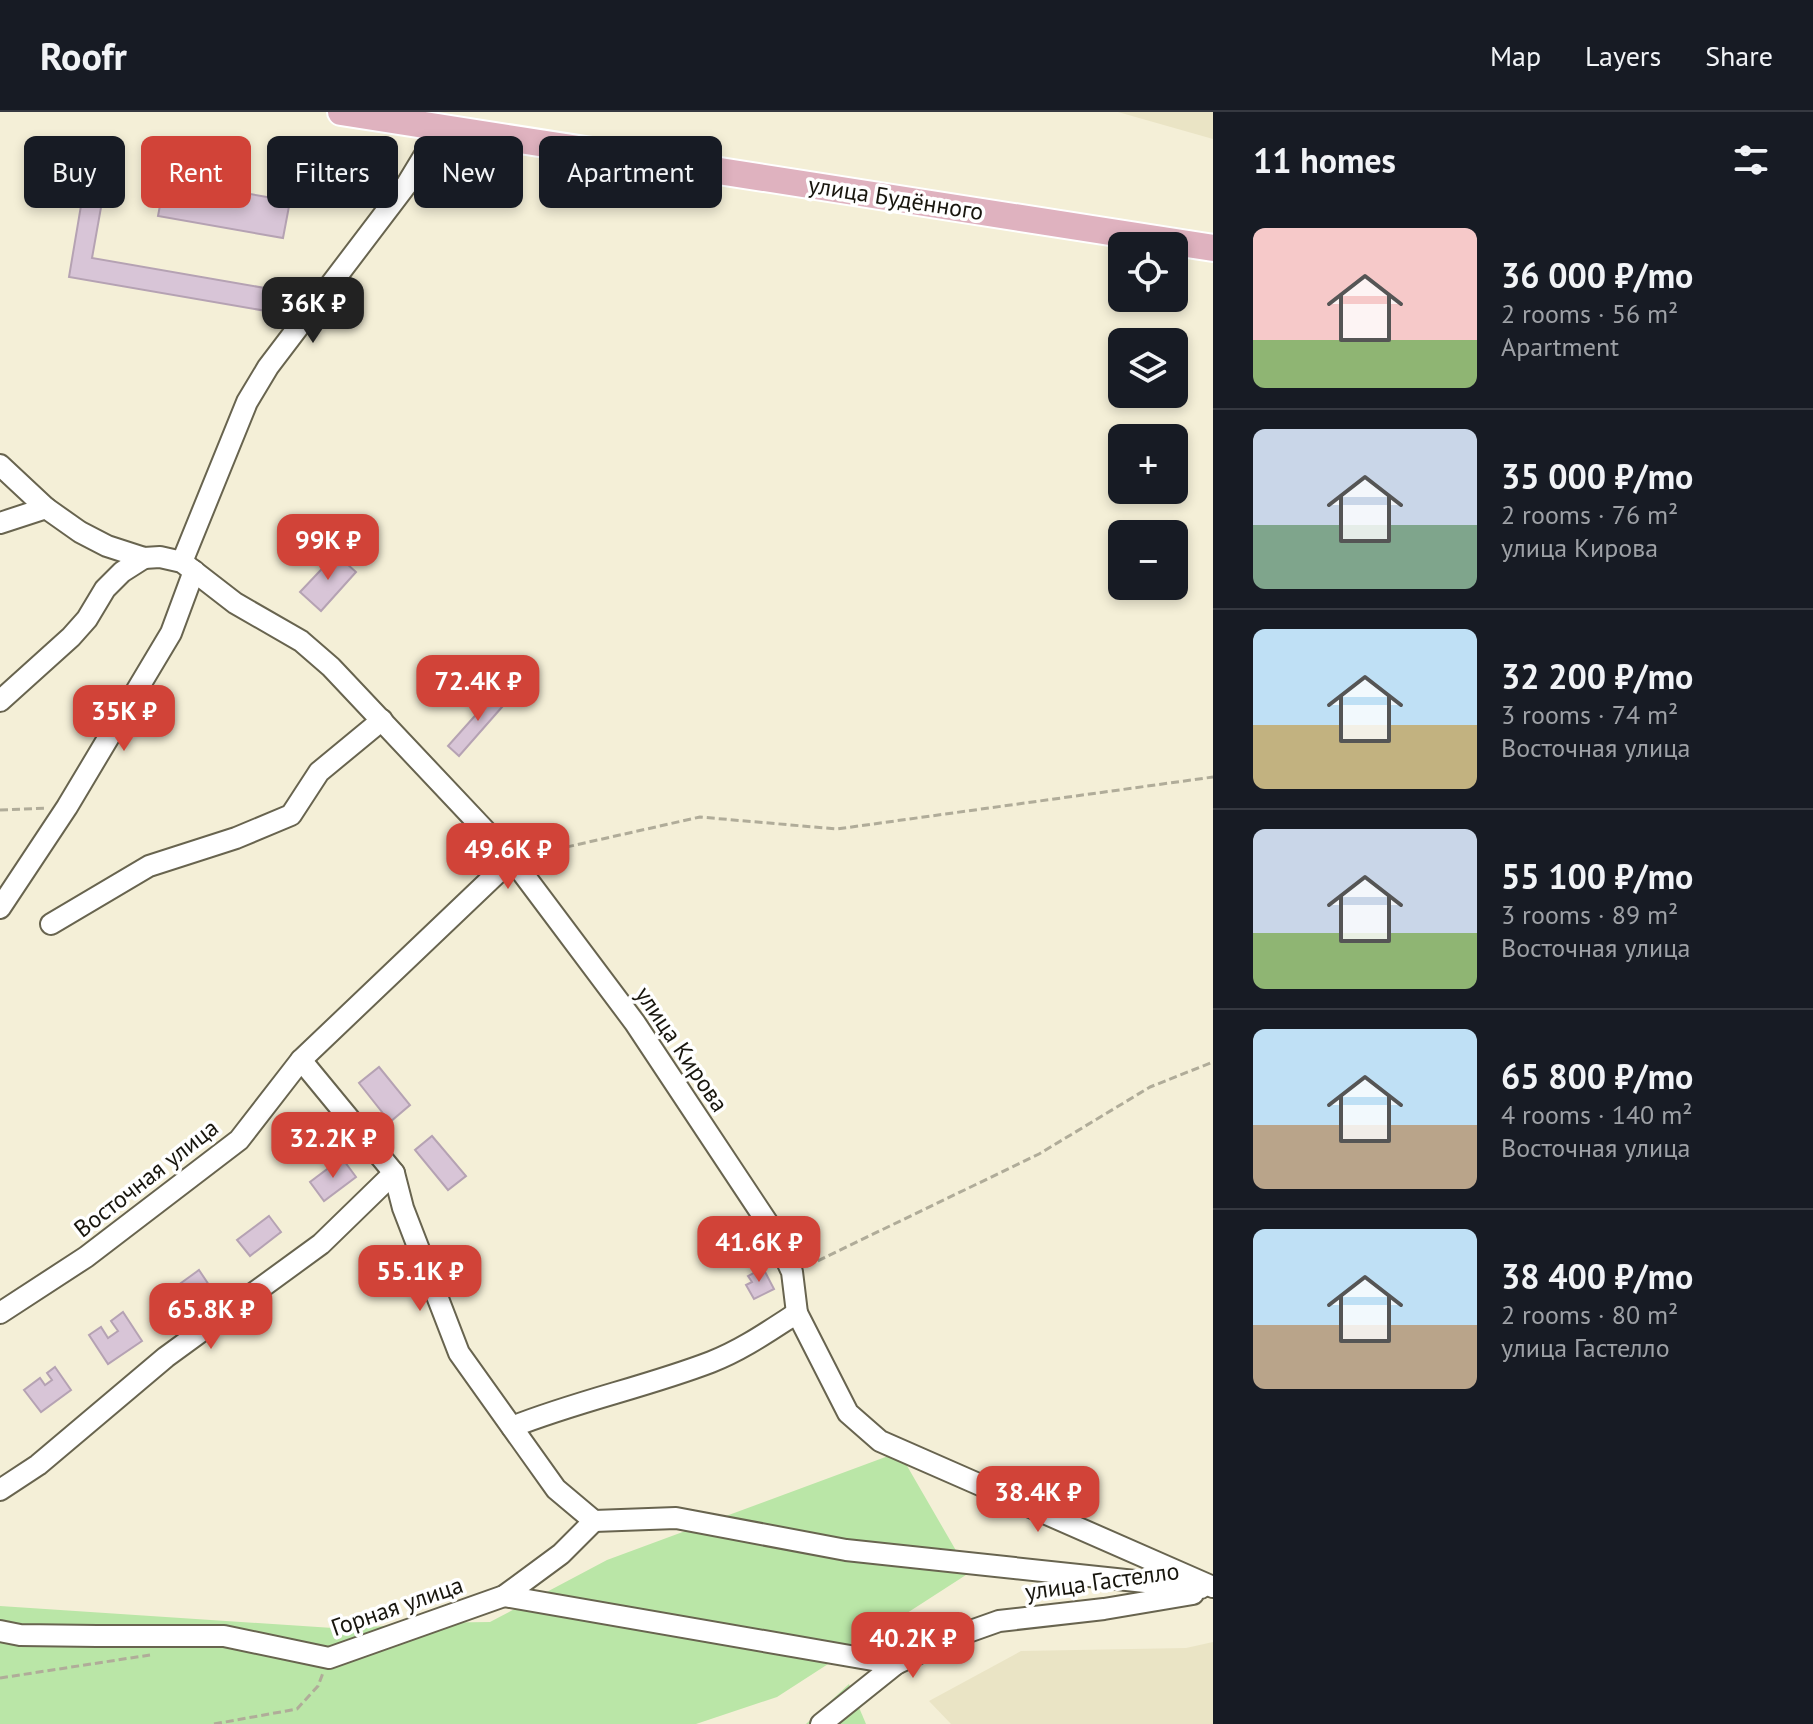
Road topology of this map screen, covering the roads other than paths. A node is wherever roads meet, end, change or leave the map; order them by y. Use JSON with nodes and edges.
{"nodes":[{"id":1,"x":341,"y":112,"type":"edge"},
{"id":2,"x":452,"y":123,"type":"edge"},
{"id":3,"x":1213,"y":248,"type":"edge"},
{"id":4,"x":0,"y":465,"type":"edge"},
{"id":5,"x":46,"y":508,"type":"junction"},
{"id":6,"x":0,"y":523,"type":"edge"},
{"id":7,"x":144,"y":558,"type":"junction"},
{"id":8,"x":188,"y":567,"type":"junction"},
{"id":9,"x":0,"y":701,"type":"edge"},
{"id":10,"x":382,"y":720,"type":"junction"},
{"id":11,"x":512,"y":859,"type":"junction"},
{"id":12,"x":0,"y":908,"type":"edge"},
{"id":13,"x":51,"y":924,"type":"dead end"},
{"id":14,"x":301,"y":1060,"type":"junction"},
{"id":15,"x":394,"y":1173,"type":"junction"},
{"id":16,"x":358,"y":1208,"type":"junction"},
{"id":17,"x":403,"y":1208,"type":"junction"},
{"id":18,"x":0,"y":1313,"type":"edge"},
{"id":19,"x":797,"y":1313,"type":"junction"},
{"id":20,"x":512,"y":1427,"type":"junction"},
{"id":21,"x":0,"y":1490,"type":"edge"},
{"id":22,"x":594,"y":1521,"type":"junction"},
{"id":23,"x":1213,"y":1589,"type":"edge"},
{"id":24,"x":504,"y":1596,"type":"junction"},
{"id":25,"x":0,"y":1631,"type":"edge"},
{"id":26,"x":896,"y":1664,"type":"junction"},
{"id":27,"x":821,"y":1724,"type":"edge"}],
"edges":[{"from":1,"to":2,"type":"main road","name":"улица Будённого"},
{"from":2,"to":3,"type":"main road","name":"улица Будённого"},
{"from":2,"to":8,"type":"street"},
{"from":4,"to":5,"type":"street"},
{"from":5,"to":6,"type":"street"},
{"from":5,"to":7,"type":"street"},
{"from":7,"to":8,"type":"street"},
{"from":7,"to":9,"type":"street"},
{"from":8,"to":10,"type":"street","name":"улица Кирова"},
{"from":8,"to":12,"type":"street"},
{"from":10,"to":11,"type":"street","name":"улица Кирова"},
{"from":10,"to":13,"type":"street"},
{"from":11,"to":14,"type":"street","name":"Восточная улица"},
{"from":11,"to":19,"type":"street","name":"улица Кирова"},
{"from":14,"to":15,"type":"street"},
{"from":14,"to":18,"type":"street","name":"Восточная улица"},
{"from":15,"to":16,"type":"street"},
{"from":15,"to":17,"type":"street"},
{"from":16,"to":17,"type":"street"},
{"from":16,"to":21,"type":"street"},
{"from":17,"to":20,"type":"street"},
{"from":19,"to":20,"type":"street"},
{"from":19,"to":23,"type":"street","name":"улица Кирова"},
{"from":20,"to":22,"type":"street"},
{"from":22,"to":23,"type":"street"},
{"from":22,"to":24,"type":"street","name":"Горная улица"},
{"from":23,"to":26,"type":"street","name":"улица Гастелло"},
{"from":24,"to":25,"type":"street","name":"Горная улица"},
{"from":24,"to":26,"type":"street"},
{"from":26,"to":27,"type":"street","name":"улица Гастелло"}]}
